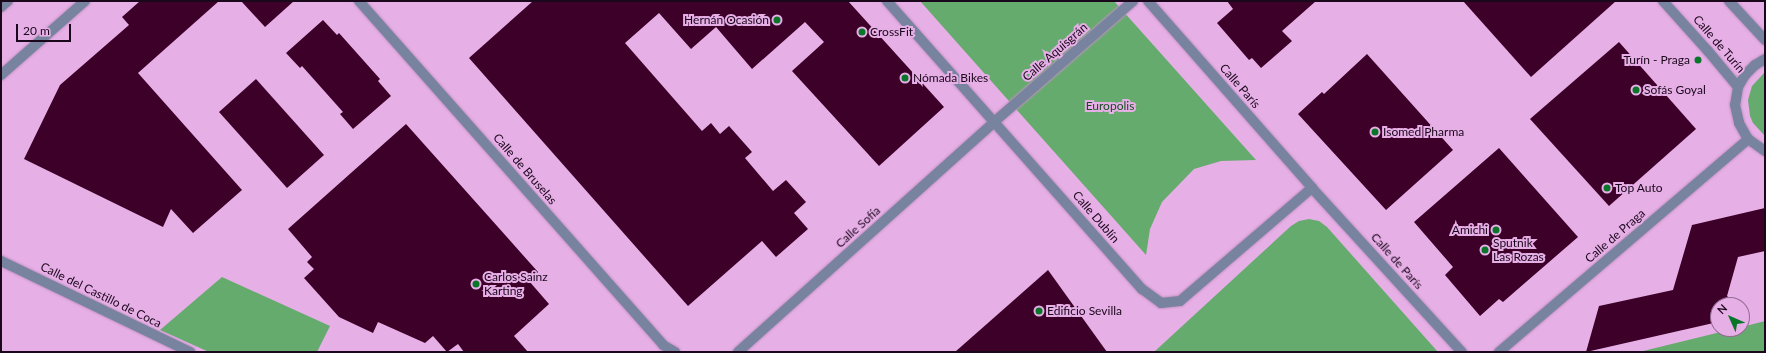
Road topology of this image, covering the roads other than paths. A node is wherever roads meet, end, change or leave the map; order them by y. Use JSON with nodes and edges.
{"nodes":[{"id":1,"x":8,"y":1,"type":"edge"},
{"id":2,"x":84,"y":1,"type":"edge"},
{"id":3,"x":359,"y":1,"type":"edge"},
{"id":4,"x":887,"y":1,"type":"edge"},
{"id":5,"x":1133,"y":1,"type":"edge"},
{"id":6,"x":1148,"y":1,"type":"edge"},
{"id":7,"x":1663,"y":1,"type":"edge"},
{"id":8,"x":1728,"y":1,"type":"edge"},
{"id":9,"x":1,"y":7,"type":"edge"},
{"id":10,"x":1765,"y":40,"type":"edge"},
{"id":11,"x":1765,"y":59,"type":"edge"},
{"id":12,"x":1,"y":75,"type":"edge"},
{"id":13,"x":1738,"y":87,"type":"junction"},
{"id":14,"x":994,"y":122,"type":"junction"},
{"id":15,"x":1748,"y":139,"type":"junction"},
{"id":16,"x":1765,"y":151,"type":"edge"},
{"id":17,"x":1312,"y":188,"type":"junction"},
{"id":18,"x":1,"y":261,"type":"edge"},
{"id":19,"x":659,"y":349,"type":"edge"},
{"id":20,"x":190,"y":352,"type":"edge"},
{"id":21,"x":674,"y":352,"type":"edge"},
{"id":22,"x":738,"y":352,"type":"edge"},
{"id":23,"x":1462,"y":352,"type":"edge"},
{"id":24,"x":1499,"y":352,"type":"edge"}],
"edges":[{"from":1,"to":9,"type":"street"},
{"from":2,"to":12,"type":"street"},
{"from":3,"to":19,"type":"street","name":"Calle de Bruselas"},
{"from":4,"to":14,"type":"street","name":"Calle Dublín"},
{"from":5,"to":14,"type":"street","name":"Calle Aquisgrán"},
{"from":6,"to":17,"type":"street","name":"Calle París"},
{"from":7,"to":13,"type":"street","name":"Calle de Turín"},
{"from":8,"to":10,"type":"street"},
{"from":11,"to":13,"type":"street"},
{"from":13,"to":15,"type":"street"},
{"from":14,"to":17,"type":"street","name":"Calle Dublín"},
{"from":14,"to":22,"type":"street","name":"Calle Sofía"},
{"from":15,"to":16,"type":"street"},
{"from":15,"to":24,"type":"street","name":"Calle de Praga"},
{"from":17,"to":23,"type":"street","name":"Calle de París"},
{"from":18,"to":20,"type":"street","name":"Calle del Castillo de Coca"},
{"from":19,"to":21,"type":"street","name":"Calle de Bruselas"}]}
